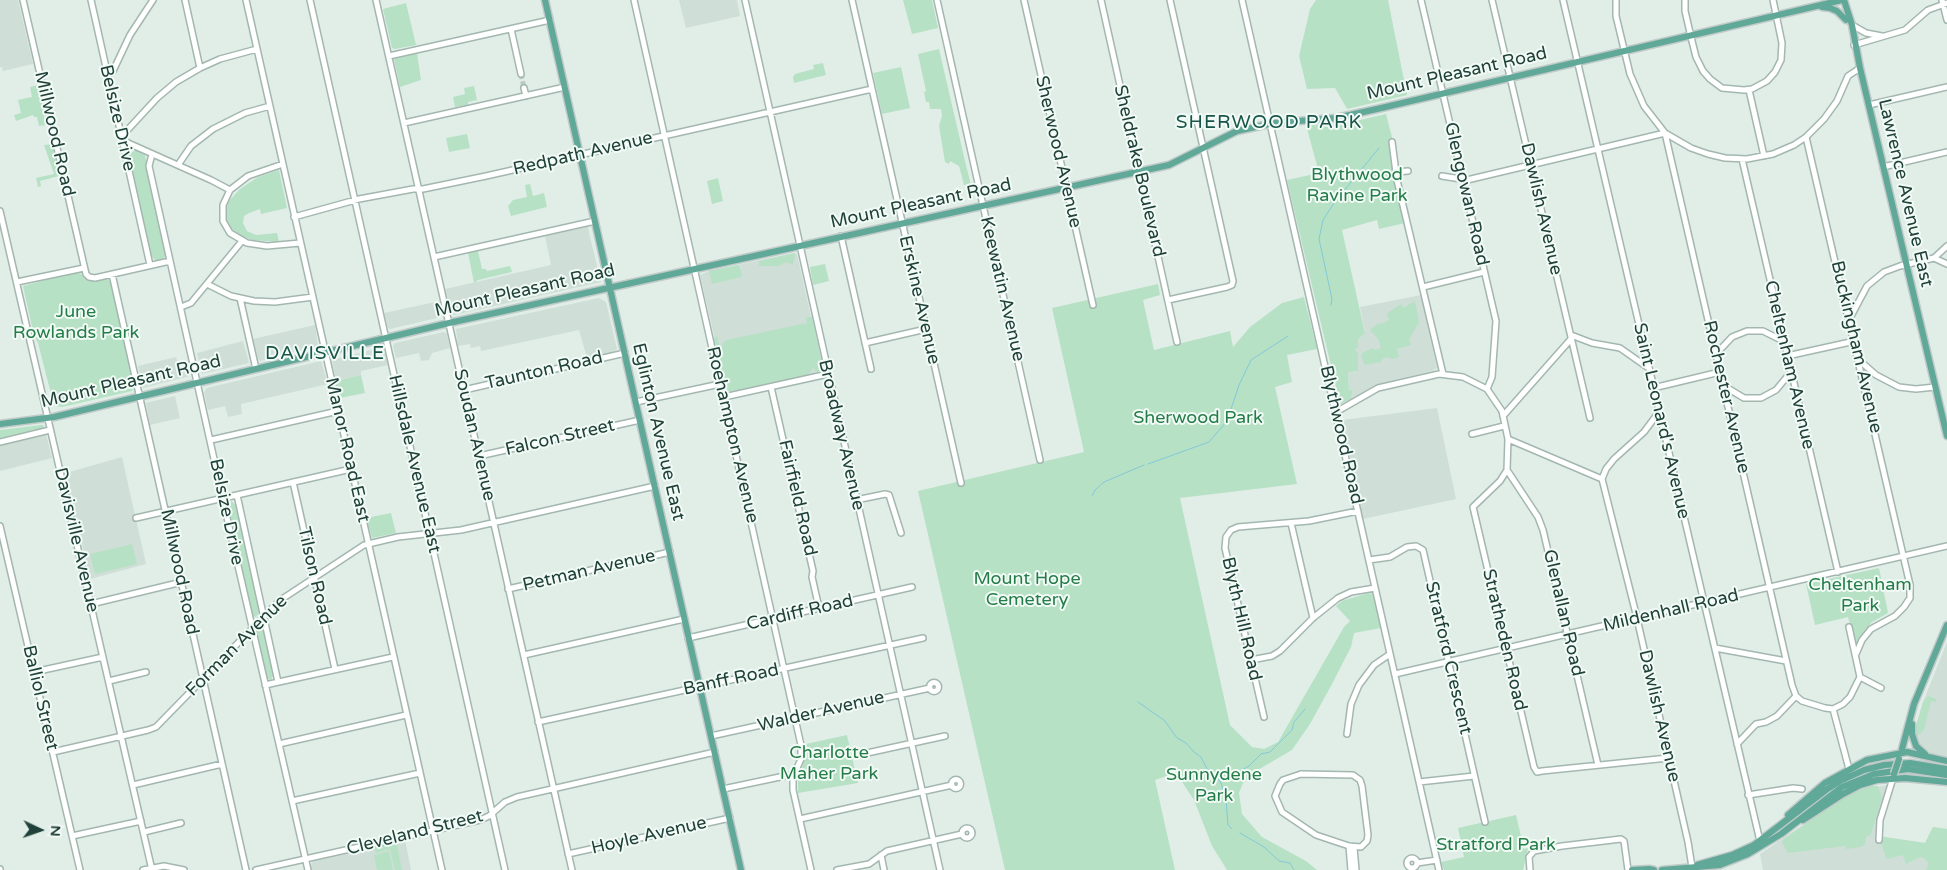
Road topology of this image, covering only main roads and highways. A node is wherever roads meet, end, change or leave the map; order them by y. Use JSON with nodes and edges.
{"nodes":[{"id":1,"x":545,"y":0,"type":"edge"},
{"id":2,"x":1843,"y":0,"type":"edge"},
{"id":3,"x":1816,"y":7,"type":"junction"},
{"id":4,"x":1849,"y":23,"type":"junction"},
{"id":5,"x":610,"y":288,"type":"junction"},
{"id":6,"x":0,"y":424,"type":"edge"},
{"id":7,"x":1947,"y":436,"type":"edge"},
{"id":8,"x":1947,"y":625,"type":"edge"},
{"id":9,"x":1919,"y":695,"type":"junction"},
{"id":10,"x":1912,"y":724,"type":"junction"},
{"id":11,"x":1901,"y":754,"type":"junction"},
{"id":12,"x":1928,"y":756,"type":"junction"},
{"id":13,"x":1947,"y":761,"type":"edge"},
{"id":14,"x":1947,"y":769,"type":"edge"},
{"id":15,"x":1947,"y":775,"type":"edge"},
{"id":16,"x":1894,"y":776,"type":"junction"},
{"id":17,"x":1947,"y":782,"type":"edge"},
{"id":18,"x":1773,"y":831,"type":"junction"},
{"id":19,"x":1780,"y":834,"type":"junction"},
{"id":20,"x":1692,"y":867,"type":"junction"},
{"id":21,"x":741,"y":870,"type":"edge"},
{"id":22,"x":1632,"y":870,"type":"edge"},
{"id":23,"x":1654,"y":870,"type":"edge"},
{"id":24,"x":1662,"y":870,"type":"edge"},
{"id":25,"x":1672,"y":870,"type":"edge"}],
"edges":[{"from":1,"to":5,"type":"main road","name":"Eglinton Avenue East"},
{"from":2,"to":3,"type":"main road","name":"Mount Pleasant Road"},
{"from":2,"to":4,"type":"main road","name":"Lawrence Avenue East"},
{"from":3,"to":4,"type":"main road"},
{"from":3,"to":5,"type":"main road","name":"Mount Pleasant Road"},
{"from":4,"to":7,"type":"main road","name":"Lawrence Avenue East"},
{"from":5,"to":6,"type":"main road","name":"Mount Pleasant Road"},
{"from":5,"to":21,"type":"main road","name":"Eglinton Avenue East"},
{"from":8,"to":9,"type":"main road"},
{"from":9,"to":10,"type":"main road"},
{"from":9,"to":11,"type":"main road"},
{"from":10,"to":11,"type":"main road"},
{"from":10,"to":12,"type":"main road"},
{"from":11,"to":12,"type":"main road"},
{"from":11,"to":16,"type":"main road","bridge":true},
{"from":11,"to":18,"type":"main road"},
{"from":12,"to":13,"type":"main road"},
{"from":14,"to":18,"type":"main road"},
{"from":15,"to":19,"type":"main road"},
{"from":16,"to":17,"type":"main road"},
{"from":16,"to":19,"type":"main road"},
{"from":18,"to":20,"type":"main road"},
{"from":19,"to":20,"type":"main road"},
{"from":20,"to":25,"type":"main road"},
{"from":22,"to":23,"type":"main road"},
{"from":24,"to":25,"type":"main road"}]}
